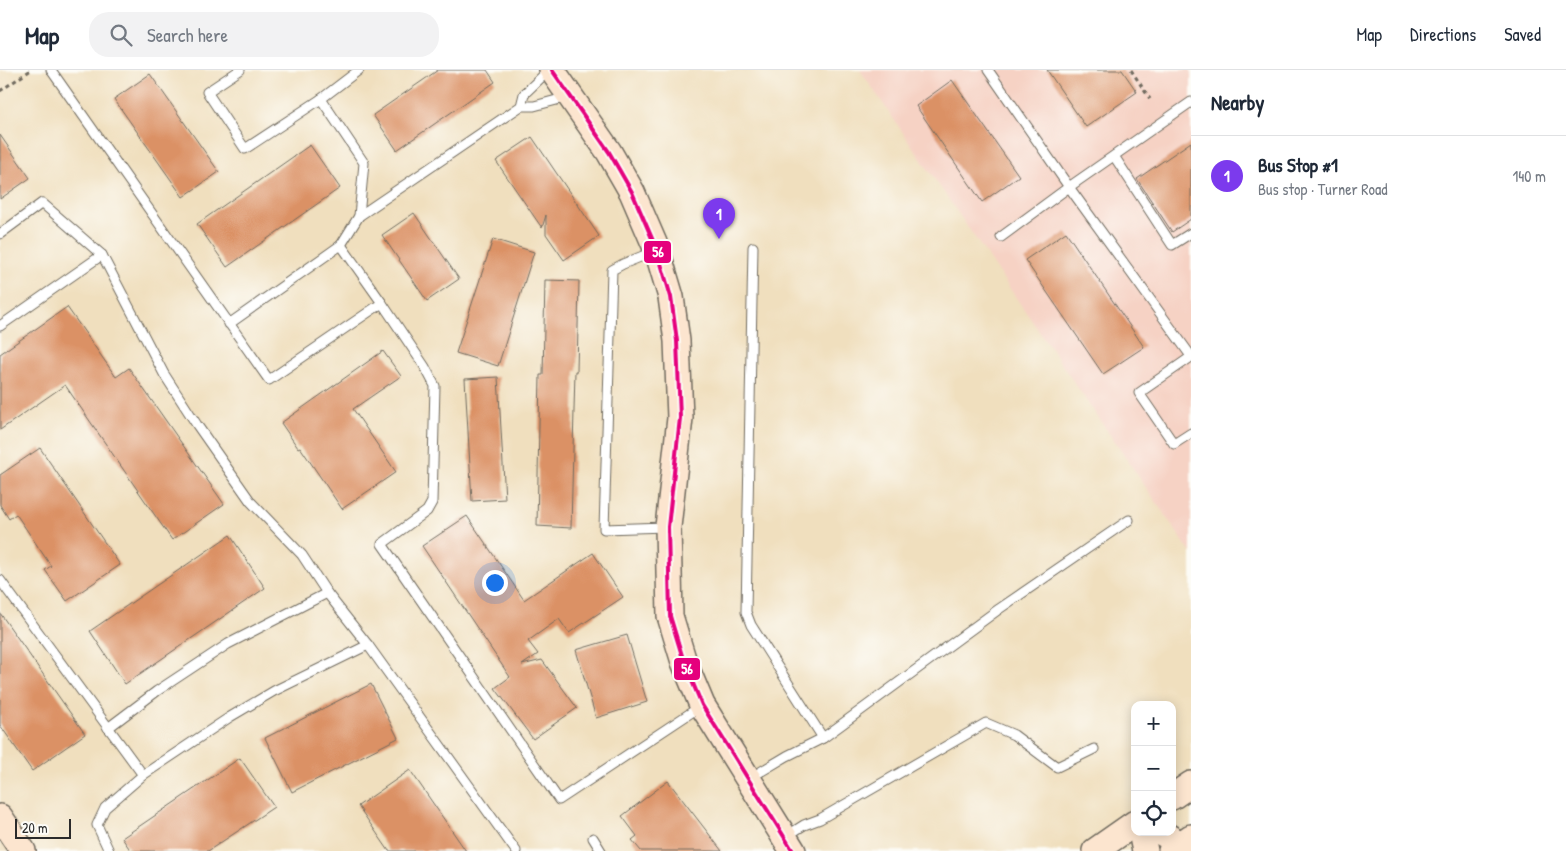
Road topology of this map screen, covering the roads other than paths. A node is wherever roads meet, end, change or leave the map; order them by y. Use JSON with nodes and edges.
{"nodes":[{"id":1,"x":51,"y":70,"type":"edge"},
{"id":2,"x":240,"y":70,"type":"edge"},
{"id":3,"x":359,"y":70,"type":"edge"},
{"id":4,"x":550,"y":70,"type":"edge"},
{"id":5,"x":988,"y":70,"type":"edge"},
{"id":6,"x":571,"y":96,"type":"junction"},
{"id":7,"x":321,"y":99,"type":"junction"},
{"id":8,"x":1191,"y":102,"type":"edge"},
{"id":9,"x":521,"y":106,"type":"junction"},
{"id":10,"x":1114,"y":156,"type":"junction"},
{"id":11,"x":1069,"y":187,"type":"junction"},
{"id":12,"x":359,"y":216,"type":"junction"},
{"id":13,"x":1191,"y":232,"type":"edge"},
{"id":14,"x":0,"y":234,"type":"edge"},
{"id":15,"x":1001,"y":237,"type":"dead end"},
{"id":16,"x":341,"y":245,"type":"junction"},
{"id":17,"x":753,"y":247,"type":"dead end"},
{"id":18,"x":657,"y":250,"type":"junction"},
{"id":19,"x":102,"y":255,"type":"junction"},
{"id":20,"x":382,"y":303,"type":"junction"},
{"id":21,"x":229,"y":324,"type":"junction"},
{"id":22,"x":0,"y":326,"type":"edge"},
{"id":23,"x":1191,"y":357,"type":"edge"},
{"id":24,"x":1191,"y":433,"type":"edge"},
{"id":25,"x":1129,"y":520,"type":"dead end"},
{"id":26,"x":668,"y":527,"type":"junction"},
{"id":27,"x":0,"y":580,"type":"edge"},
{"id":28,"x":327,"y":593,"type":"junction"},
{"id":29,"x":368,"y":645,"type":"junction"},
{"id":30,"x":702,"y":705,"type":"junction"},
{"id":31,"x":108,"y":728,"type":"junction"},
{"id":32,"x":823,"y":738,"type":"junction"},
{"id":33,"x":1094,"y":749,"type":"dead end"},
{"id":34,"x":143,"y":775,"type":"junction"},
{"id":35,"x":748,"y":779,"type":"junction"},
{"id":36,"x":1191,"y":784,"type":"edge"},
{"id":37,"x":1176,"y":794,"type":"edge"},
{"id":38,"x":0,"y":818,"type":"edge"},
{"id":39,"x":1131,"y":826,"type":"edge"},
{"id":40,"x":1142,"y":836,"type":"edge"},
{"id":41,"x":593,"y":838,"type":"dead end"},
{"id":42,"x":788,"y":844,"type":"edge"},
{"id":43,"x":23,"y":851,"type":"edge"},
{"id":44,"x":109,"y":851,"type":"edge"},
{"id":45,"x":516,"y":851,"type":"edge"},
{"id":46,"x":601,"y":851,"type":"edge"},
{"id":47,"x":1095,"y":851,"type":"edge"},
{"id":48,"x":1145,"y":851,"type":"edge"}],
"edges":[{"from":1,"to":21,"type":"lane"},
{"from":2,"to":7,"type":"lane"},
{"from":3,"to":7,"type":"lane"},
{"from":4,"to":6,"type":"street"},
{"from":4,"to":9,"type":"lane"},
{"from":5,"to":11,"type":"lane"},
{"from":6,"to":9,"type":"lane"},
{"from":6,"to":18,"type":"street"},
{"from":7,"to":12,"type":"lane"},
{"from":8,"to":10,"type":"lane"},
{"from":9,"to":12,"type":"lane"},
{"from":10,"to":11,"type":"lane"},
{"from":10,"to":13,"type":"lane"},
{"from":11,"to":15,"type":"lane"},
{"from":11,"to":23,"type":"lane"},
{"from":12,"to":16,"type":"lane"},
{"from":14,"to":19,"type":"lane"},
{"from":16,"to":20,"type":"lane"},
{"from":16,"to":21,"type":"lane"},
{"from":17,"to":32,"type":"lane"},
{"from":18,"to":26,"type":"street"},
{"from":18,"to":26,"type":"lane"},
{"from":19,"to":22,"type":"lane"},
{"from":19,"to":28,"type":"lane"},
{"from":20,"to":21,"type":"lane"},
{"from":20,"to":30,"type":"lane"},
{"from":23,"to":24,"type":"lane"},
{"from":25,"to":32,"type":"lane"},
{"from":26,"to":30,"type":"street"},
{"from":27,"to":31,"type":"lane"},
{"from":28,"to":29,"type":"lane"},
{"from":28,"to":31,"type":"lane"},
{"from":29,"to":34,"type":"lane"},
{"from":29,"to":45,"type":"lane"},
{"from":30,"to":35,"type":"street"},
{"from":31,"to":34,"type":"lane"},
{"from":32,"to":35,"type":"lane"},
{"from":33,"to":42,"type":"lane"},
{"from":34,"to":44,"type":"lane"},
{"from":35,"to":42,"type":"street"},
{"from":36,"to":37,"type":"street"},
{"from":38,"to":43,"type":"street"},
{"from":39,"to":47,"type":"street"},
{"from":40,"to":48,"type":"street"},
{"from":41,"to":46,"type":"lane"}]}
